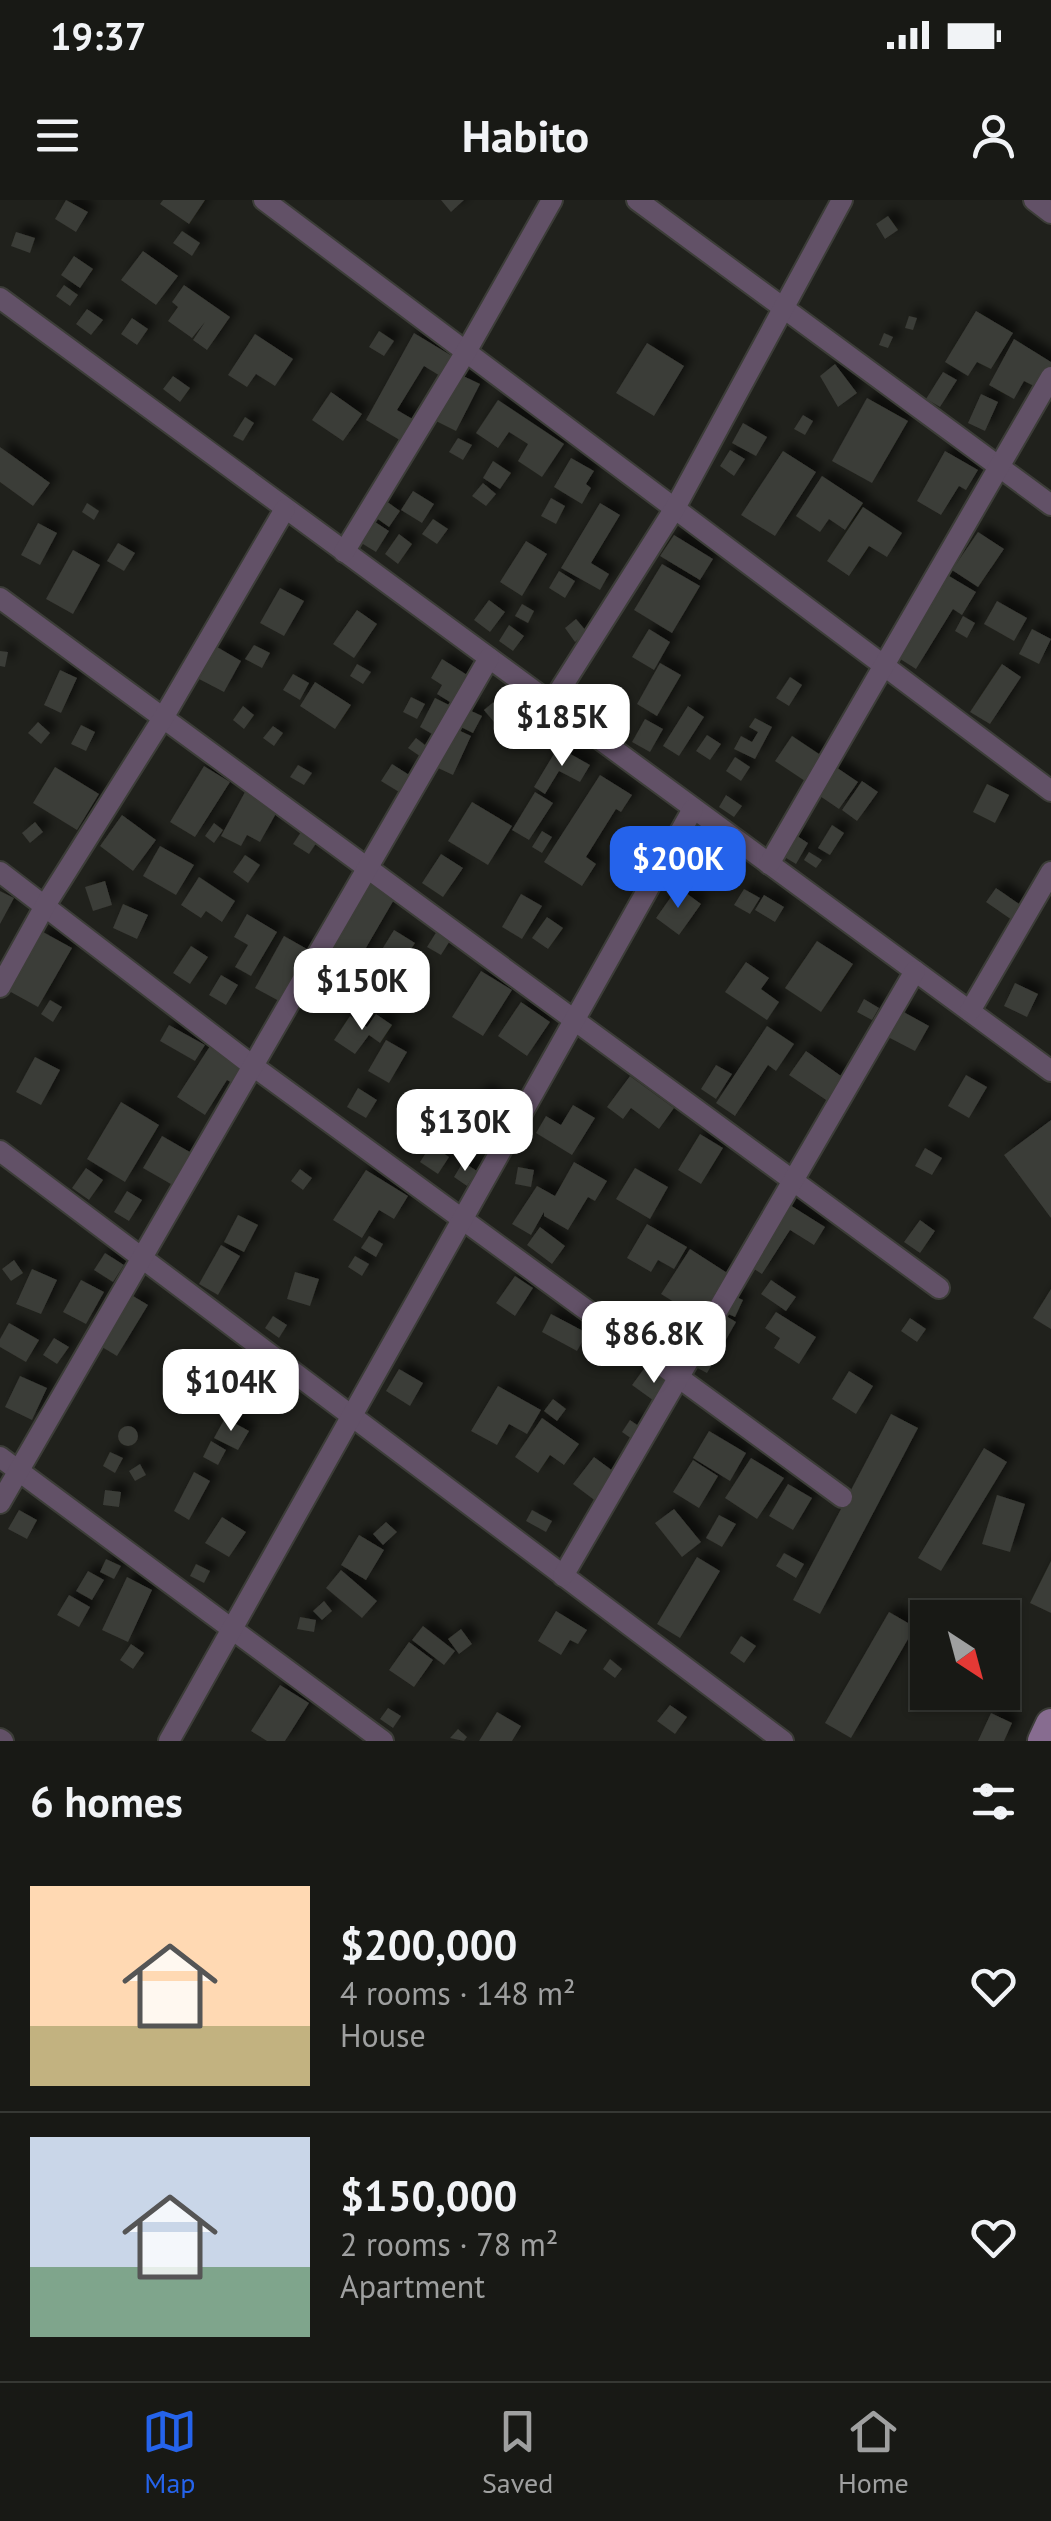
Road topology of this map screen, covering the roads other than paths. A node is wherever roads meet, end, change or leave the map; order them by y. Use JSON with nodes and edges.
{"nodes":[{"id":1,"x":264,"y":200,"type":"edge"},
{"id":2,"x":552,"y":200,"type":"edge"},
{"id":3,"x":637,"y":200,"type":"edge"},
{"id":4,"x":842,"y":200,"type":"edge"},
{"id":5,"x":1034,"y":200,"type":"edge"},
{"id":6,"x":1051,"y":213,"type":"edge"},
{"id":7,"x":0,"y":298,"type":"edge"},
{"id":8,"x":782,"y":307,"type":"junction"},
{"id":9,"x":468,"y":350,"type":"junction"},
{"id":10,"x":1051,"y":378,"type":"edge"},
{"id":11,"x":1001,"y":467,"type":"junction"},
{"id":12,"x":1051,"y":505,"type":"edge"},
{"id":13,"x":286,"y":508,"type":"junction"},
{"id":14,"x":675,"y":508,"type":"junction"},
{"id":15,"x":344,"y":552,"type":"junction"},
{"id":16,"x":0,"y":598,"type":"edge"},
{"id":17,"x":489,"y":658,"type":"junction"},
{"id":18,"x":883,"y":668,"type":"junction"},
{"id":19,"x":551,"y":704,"type":"junction"},
{"id":20,"x":163,"y":718,"type":"junction"},
{"id":21,"x":1051,"y":791,"type":"edge"},
{"id":22,"x":694,"y":809,"type":"junction"},
{"id":23,"x":768,"y":864,"type":"junction"},
{"id":24,"x":368,"y":868,"type":"junction"},
{"id":25,"x":0,"y":872,"type":"edge"},
{"id":26,"x":1051,"y":872,"type":"edge"},
{"id":27,"x":46,"y":904,"type":"junction"},
{"id":28,"x":914,"y":972,"type":"junction"},
{"id":29,"x":0,"y":987,"type":"edge"},
{"id":30,"x":970,"y":1011,"type":"junction"},
{"id":31,"x":575,"y":1020,"type":"junction"},
{"id":32,"x":253,"y":1066,"type":"junction"},
{"id":33,"x":1051,"y":1071,"type":"edge"},
{"id":34,"x":0,"y":1152,"type":"edge"},
{"id":35,"x":793,"y":1181,"type":"junction"},
{"id":36,"x":462,"y":1219,"type":"junction"},
{"id":37,"x":140,"y":1260,"type":"junction"},
{"id":38,"x":939,"y":1288,"type":"dead end"},
{"id":39,"x":678,"y":1377,"type":"junction"},
{"id":40,"x":351,"y":1418,"type":"junction"},
{"id":41,"x":0,"y":1457,"type":"edge"},
{"id":42,"x":19,"y":1471,"type":"junction"},
{"id":43,"x":842,"y":1496,"type":"dead end"},
{"id":44,"x":0,"y":1503,"type":"edge"},
{"id":45,"x":562,"y":1576,"type":"junction"},
{"id":46,"x":232,"y":1629,"type":"junction"},
{"id":47,"x":1051,"y":1724,"type":"edge"},
{"id":48,"x":169,"y":1741,"type":"edge"},
{"id":49,"x":383,"y":1741,"type":"edge"},
{"id":50,"x":783,"y":1741,"type":"edge"},
{"id":51,"x":1043,"y":1741,"type":"edge"}],
"edges":[{"from":1,"to":9,"type":"street"},
{"from":2,"to":9,"type":"street"},
{"from":3,"to":8,"type":"street"},
{"from":4,"to":8,"type":"street"},
{"from":5,"to":6,"type":"street"},
{"from":7,"to":13,"type":"street"},
{"from":8,"to":11,"type":"street"},
{"from":8,"to":14,"type":"street"},
{"from":9,"to":14,"type":"street"},
{"from":9,"to":15,"type":"street"},
{"from":10,"to":11,"type":"street"},
{"from":11,"to":12,"type":"street"},
{"from":11,"to":18,"type":"street"},
{"from":13,"to":15,"type":"street"},
{"from":13,"to":20,"type":"street"},
{"from":14,"to":18,"type":"street"},
{"from":14,"to":19,"type":"street"},
{"from":15,"to":17,"type":"street"},
{"from":16,"to":20,"type":"street"},
{"from":17,"to":19,"type":"street"},
{"from":17,"to":24,"type":"street"},
{"from":18,"to":21,"type":"street"},
{"from":18,"to":23,"type":"street"},
{"from":19,"to":22,"type":"street"},
{"from":20,"to":24,"type":"street"},
{"from":20,"to":27,"type":"street"},
{"from":22,"to":23,"type":"street"},
{"from":22,"to":31,"type":"street"},
{"from":23,"to":28,"type":"street"},
{"from":24,"to":31,"type":"street"},
{"from":24,"to":32,"type":"street"},
{"from":25,"to":27,"type":"street"},
{"from":26,"to":30,"type":"street"},
{"from":27,"to":29,"type":"street"},
{"from":27,"to":32,"type":"street"},
{"from":28,"to":30,"type":"street"},
{"from":28,"to":35,"type":"street"},
{"from":30,"to":33,"type":"street"},
{"from":31,"to":35,"type":"street"},
{"from":31,"to":36,"type":"street"},
{"from":32,"to":36,"type":"street"},
{"from":32,"to":37,"type":"street"},
{"from":34,"to":37,"type":"street"},
{"from":35,"to":38,"type":"street"},
{"from":35,"to":39,"type":"street"},
{"from":36,"to":39,"type":"street"},
{"from":36,"to":40,"type":"street"},
{"from":37,"to":40,"type":"street"},
{"from":37,"to":42,"type":"street"},
{"from":39,"to":43,"type":"street"},
{"from":39,"to":45,"type":"street"},
{"from":40,"to":45,"type":"street"},
{"from":40,"to":46,"type":"street"},
{"from":41,"to":42,"type":"street"},
{"from":42,"to":44,"type":"street"},
{"from":42,"to":46,"type":"street"},
{"from":45,"to":50,"type":"street"},
{"from":46,"to":48,"type":"street"},
{"from":46,"to":49,"type":"street"},
{"from":47,"to":51,"type":"main road"}]}
